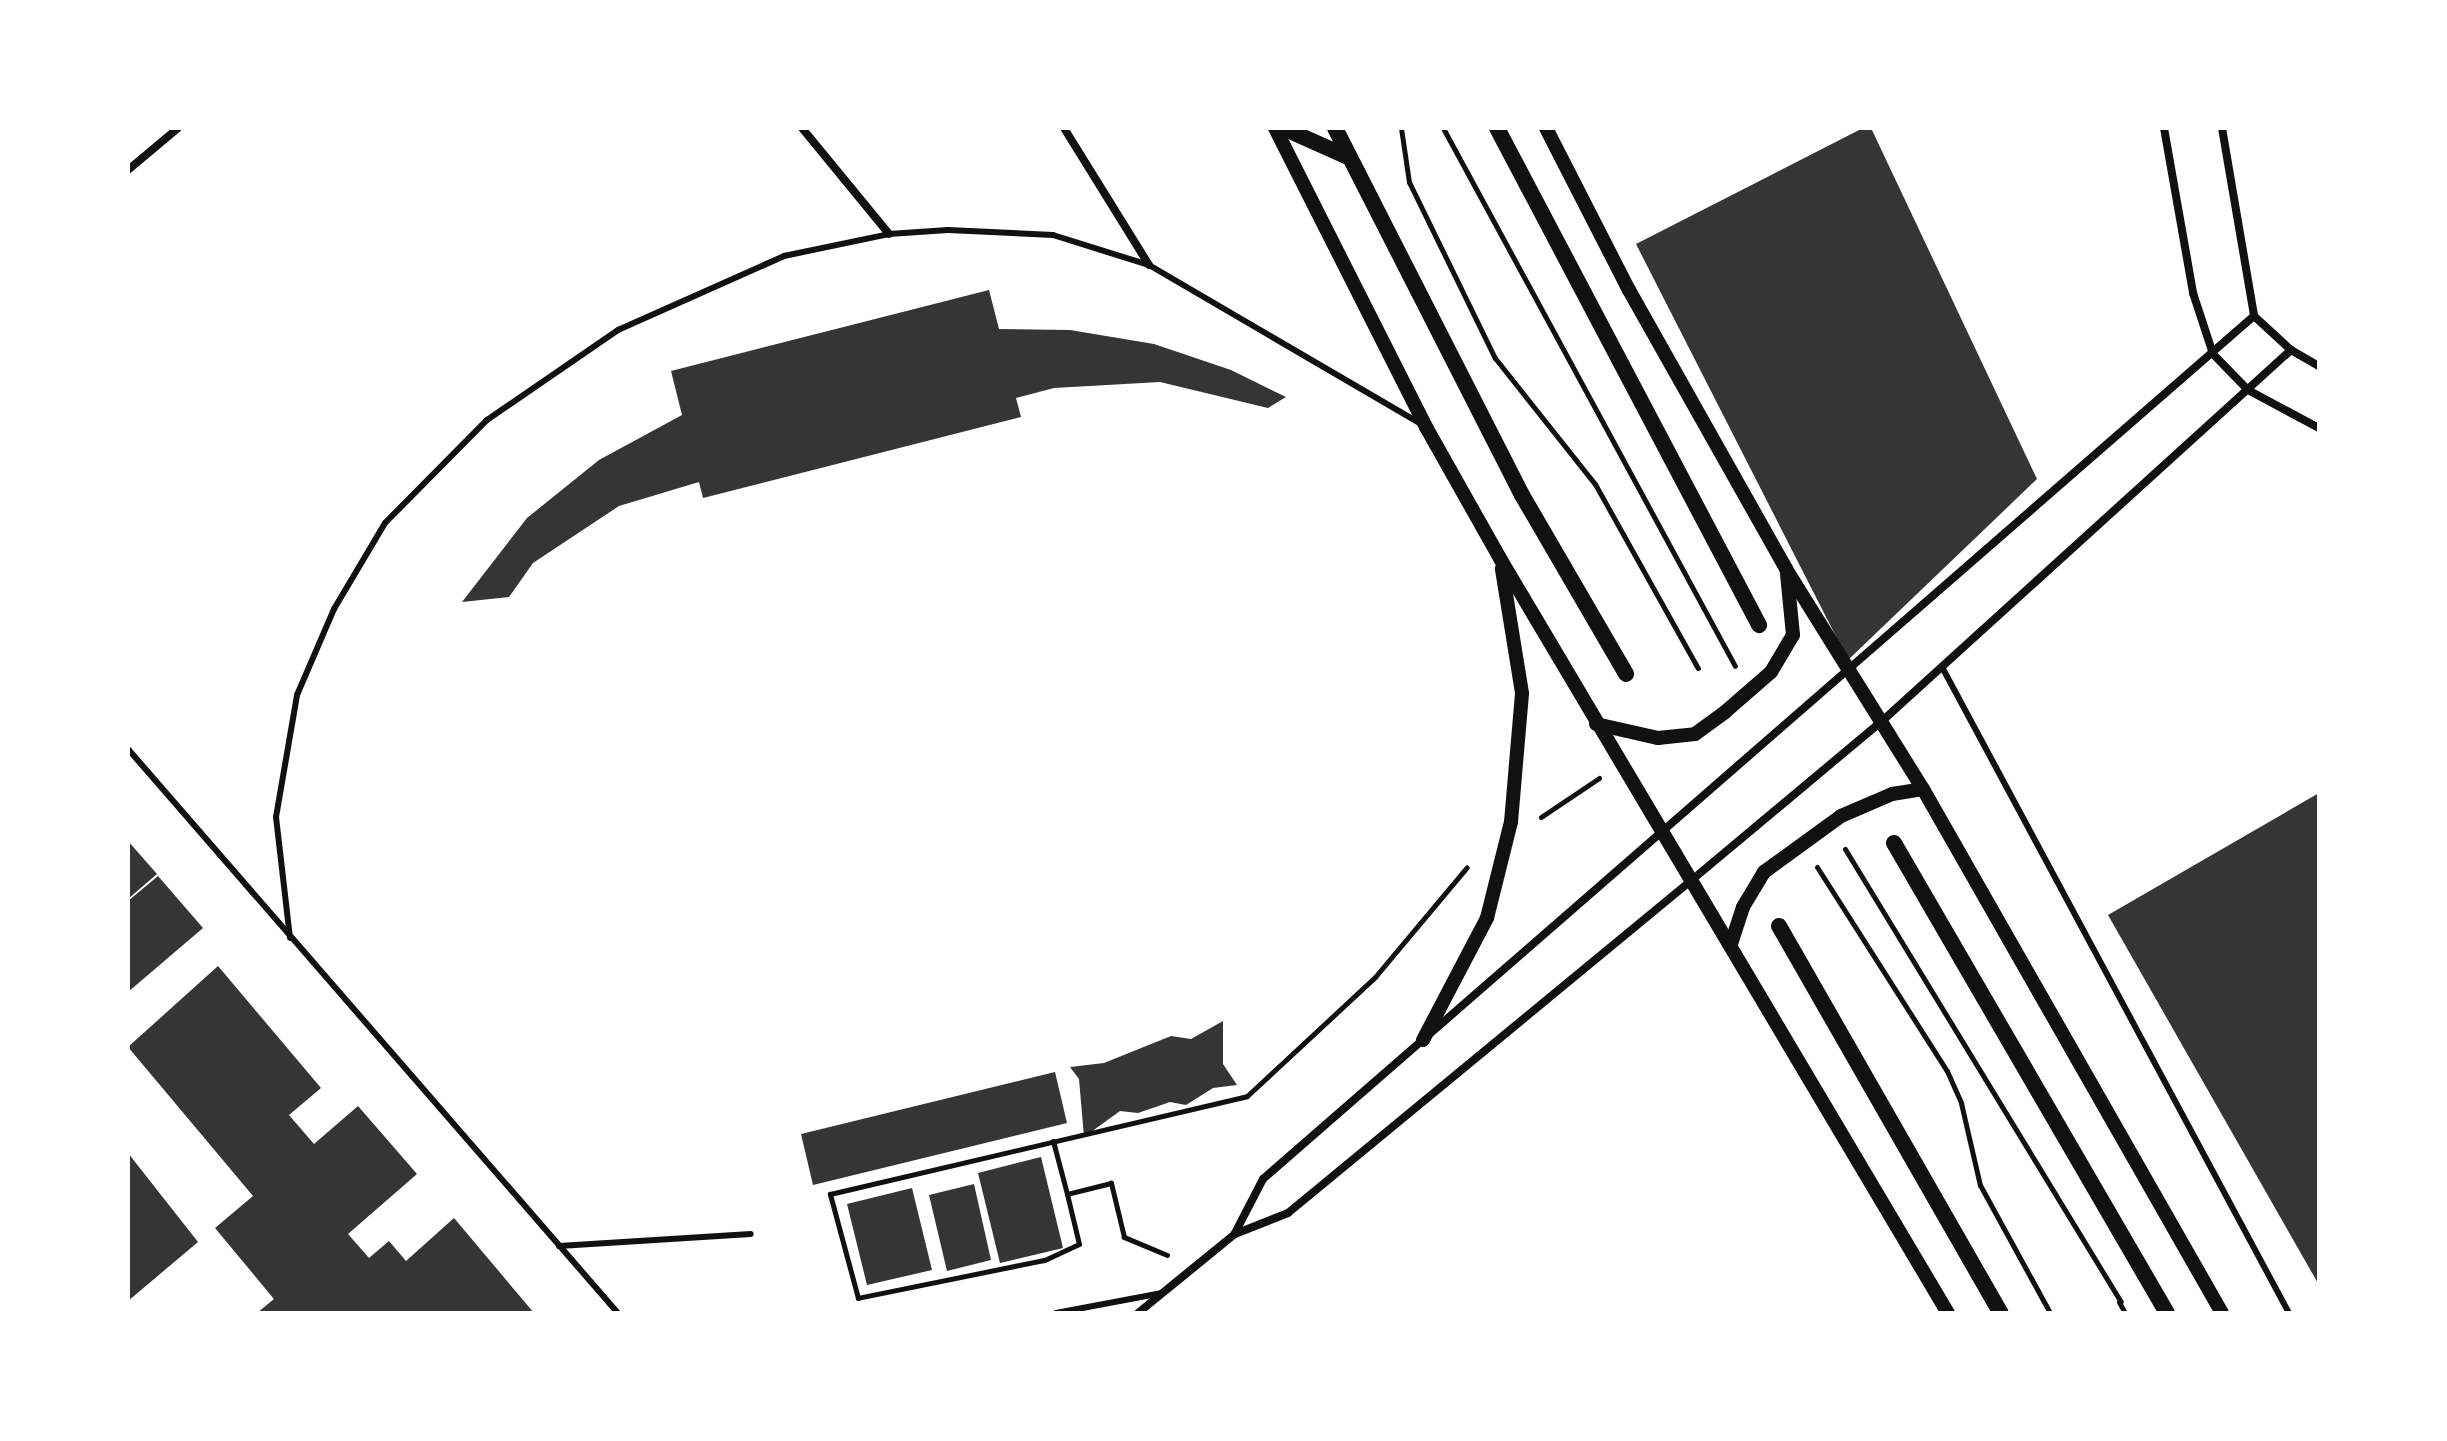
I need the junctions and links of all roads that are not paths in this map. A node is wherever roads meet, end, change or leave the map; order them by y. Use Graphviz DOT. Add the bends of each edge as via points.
graph roads {
  1 [pos="178,128"];
  2 [pos="802,128"];
  3 [pos="1064,128"];
  4 [pos="1275,128"];
  5 [pos="1283,128"];
  6 [pos="1335,128"];
  7 [pos="1497,128"];
  8 [pos="1546,128"];
  9 [pos="2164,128"];
  10 [pos="2222,128"];
  11 [pos="1350,158"];
  12 [pos="128,170"];
  13 [pos="889,234"];
  14 [pos="1149,265"];
  15 [pos="2254,316"];
  16 [pos="2291,350"];
  17 [pos="2213,354"];
  18 [pos="2319,366"];
  19 [pos="2248,390"];
  20 [pos="1426,427"];
  21 [pos="2319,428"];
  22 [pos="1501,560"];
  23 [pos="1786,569"];
  24 [pos="1759,625"];
  25 [pos="1942,667"];
  26 [pos="1850,671"];
  27 [pos="1626,674"];
  28 [pos="1881,722"];
  29 [pos="1596,724"];
  30 [pos="128,749"];
  31 [pos="1923,789"];
  32 [pos="1664,833"];
  33 [pos="1894,843"];
  34 [pos="1693,879"];
  35 [pos="1779,926"];
  36 [pos="290,938"];
  37 [pos="1731,944"];
  38 [pos="1423,1040"];
  39 [pos="751,1234"];
  40 [pos="1235,1234"];
  41 [pos="559,1246"];
  42 [pos="1162,1293"];
  43 [pos="618,1313"];
  44 [pos="1056,1313"];
  45 [pos="1138,1313"];
  46 [pos="1948,1313"];
  47 [pos="2001,1313"];
  48 [pos="2167,1313"];
  49 [pos="2222,1313"];
  50 [pos="2289,1313"];
  1 -- 12 [label="street"];
  2 -- 13 [label="street"];
  3 -- 14 [label="street"];
  4 -- 20 [label="street"];
  5 -- 11 [label="main road"];
  6 -- 11 [label="main road"];
  7 -- 24 [label="main road"];
  8 -- 23 [label="street" via="1629,290"];
  9 -- 17 [label="street" via="2193,293"];
  10 -- 15 [label="street"];
  11 -- 27 [label="main road" via="1522,495"];
  13 -- 14 [label="lane" via="948,230 1053,235"];
  13 -- 36 [label="lane" via="784,256 618,330 487,420 385,523 334,609 297,695 276,817"];
  14 -- 20 [label="lane"];
  15 -- 16 [label="street"];
  15 -- 17 [label="street"];
  16 -- 18 [label="street"];
  16 -- 19 [label="street"];
  17 -- 19 [label="street"];
  17 -- 26 [label="street"];
  19 -- 21 [label="street"];
  19 -- 25 [label="street"];
  20 -- 22 [label="street"];
  22 -- 29 [label="street"];
  22 -- 38 [label="street" via="1522,693 1511,822 1487,918"];
  23 -- 26 [label="street"];
  23 -- 29 [label="street" via="1793,635 1771,672 1725,712 1695,734 1658,738"];
  25 -- 28 [label="street"];
  25 -- 50 [label="lane"];
  26 -- 28 [label="street"];
  26 -- 32 [label="street"];
  28 -- 31 [label="street"];
  28 -- 34 [label="street"];
  29 -- 32 [label="street"];
  30 -- 36 [label="lane"];
  31 -- 37 [label="street" via="1892,794 1841,816 1764,872 1743,907"];
  31 -- 49 [label="street"];
  32 -- 34 [label="street"];
  32 -- 38 [label="street"];
  33 -- 48 [label="main road"];
  34 -- 37 [label="street"];
  34 -- 40 [label="street" via="1288,1213"];
  35 -- 47 [label="main road"];
  36 -- 41 [label="lane"];
  37 -- 46 [label="street"];
  38 -- 40 [label="street" via="1263,1179"];
  39 -- 41 [label="lane"];
  40 -- 42 [label="street"];
  41 -- 43 [label="lane"];
  42 -- 44 [label="lane"];
  42 -- 45 [label="street"];
}
